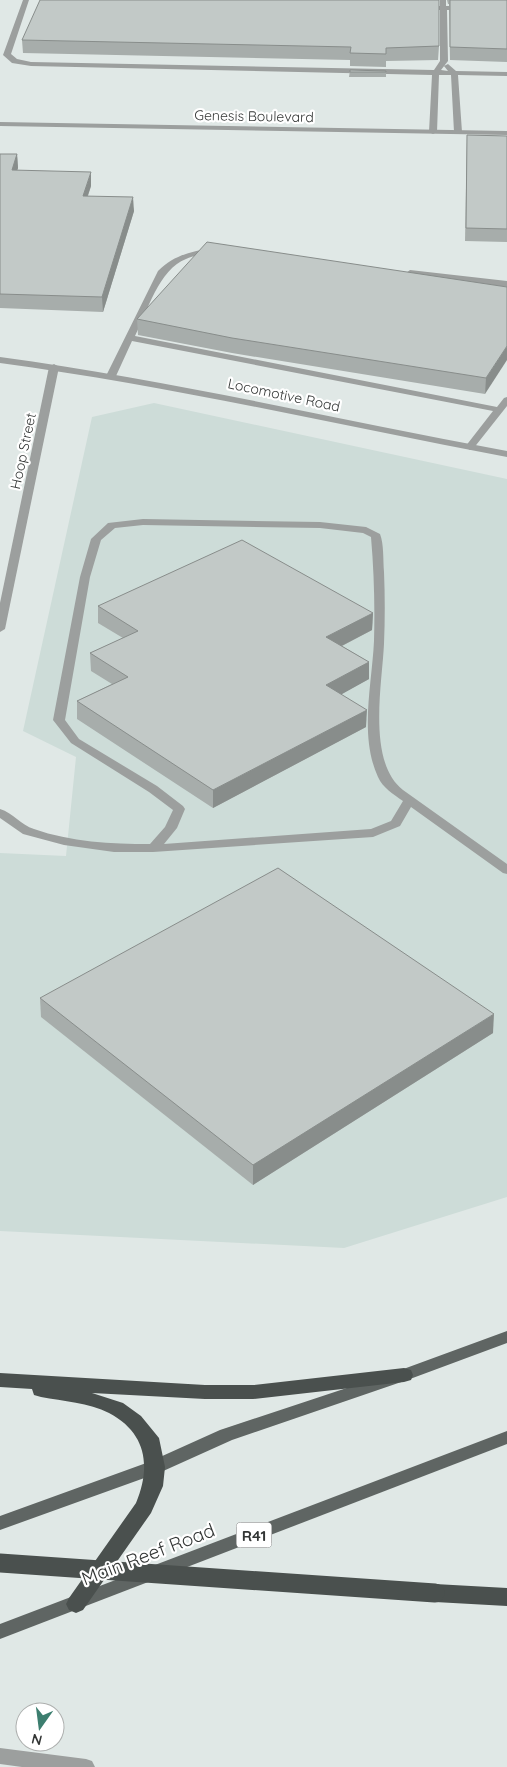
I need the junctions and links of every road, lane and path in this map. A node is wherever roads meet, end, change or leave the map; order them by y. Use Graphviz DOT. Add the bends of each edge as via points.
graph roads {
  1 [pos="26,1"];
  2 [pos="36,2"];
  3 [pos="443,4"];
  4 [pos="414,8"];
  5 [pos="471,8"];
  6 [pos="444,60"];
  7 [pos="436,72"];
  8 [pos="454,73"];
  9 [pos="507,74"];
  10 [pos="0,124"];
  11 [pos="433,132"];
  12 [pos="458,132"];
  13 [pos="507,133"];
  14 [pos="227,252"];
  15 [pos="400,272"];
  16 [pos="507,283"];
  17 [pos="130,338"];
  18 [pos="0,360"];
  19 [pos="54,367"];
  20 [pos="111,376"];
  21 [pos="507,400"];
  22 [pos="500,410"];
  23 [pos="470,448"];
  24 [pos="507,454"];
  25 [pos="0,629"];
  26 [pos="409,800"];
  27 [pos="0,813"];
  28 [pos="153,848"];
  29 [pos="507,870"];
  30 [pos="507,1337"];
  31 [pos="404,1375"];
  32 [pos="0,1382"];
  33 [pos="507,1437"];
  34 [pos="155,1467"];
  35 [pos="0,1523"];
  36 [pos="0,1563"];
  37 [pos="507,1597"];
  38 [pos="76,1604"];
  39 [pos="0,1632"];
  40 [pos="0,1756"];
  41 [pos="86,1767"];
  1 -- 2 [label="street"];
  1 -- 7 [label="street" via="7,55 15,61 30,64"];
  3 -- 4 [label="street"];
  3 -- 5 [label="street"];
  3 -- 6 [label="street"];
  6 -- 7 [label="street"];
  6 -- 8 [label="street"];
  7 -- 8 [label="street"];
  7 -- 11 [label="street"];
  8 -- 9 [label="street"];
  8 -- 12 [label="street"];
  10 -- 11 [label="street, Genesis Boulevard"];
  11 -- 12 [label="street, Genesis Boulevard"];
  12 -- 13 [label="street, Genesis Boulevard"];
  14 -- 17 [label="street" via="193,252 172,261 161,273"];
  15 -- 16 [label="street"];
  17 -- 20 [label="street"];
  17 -- 22 [label="street"];
  18 -- 19 [label="street, Locomotive Road"];
  19 -- 20 [label="street, Locomotive Road"];
  19 -- 25 [label="street, Hoop Street"];
  20 -- 23 [label="street, Locomotive Road"];
  21 -- 22 [label="street"];
  22 -- 23 [label="street"];
  23 -- 24 [label="street, Locomotive Road"];
  26 -- 28 [label="street" via="396,823 372,833"];
  26 -- 28 [label="street" via="385,778 376,750 379,565 376,536 366,530 320,525 144,522 112,525 96,539 85,577 59,720 75,740 154,789 179,809 171,828"];
  26 -- 29 [label="street"];
  27 -- 28 [label="street" via="27,831 64,841 114,848"];
  30 -- 31 [label="main road"];
  31 -- 32 [label="highway" via="253,1392"];
  31 -- 34 [label="main road" via="226,1435"];
  32 -- 34 [label="highway" via="85,1398 116,1408 149,1438"];
  33 -- 38 [label="main road, Main Reef Road / R41"];
  34 -- 35 [label="main road"];
  34 -- 38 [label="highway" via="153,1486 144,1507"];
  36 -- 37 [label="highway, bridge"];
  38 -- 39 [label="main road, Main Reef Road / R41"];
  40 -- 41 [label="street"];
}
